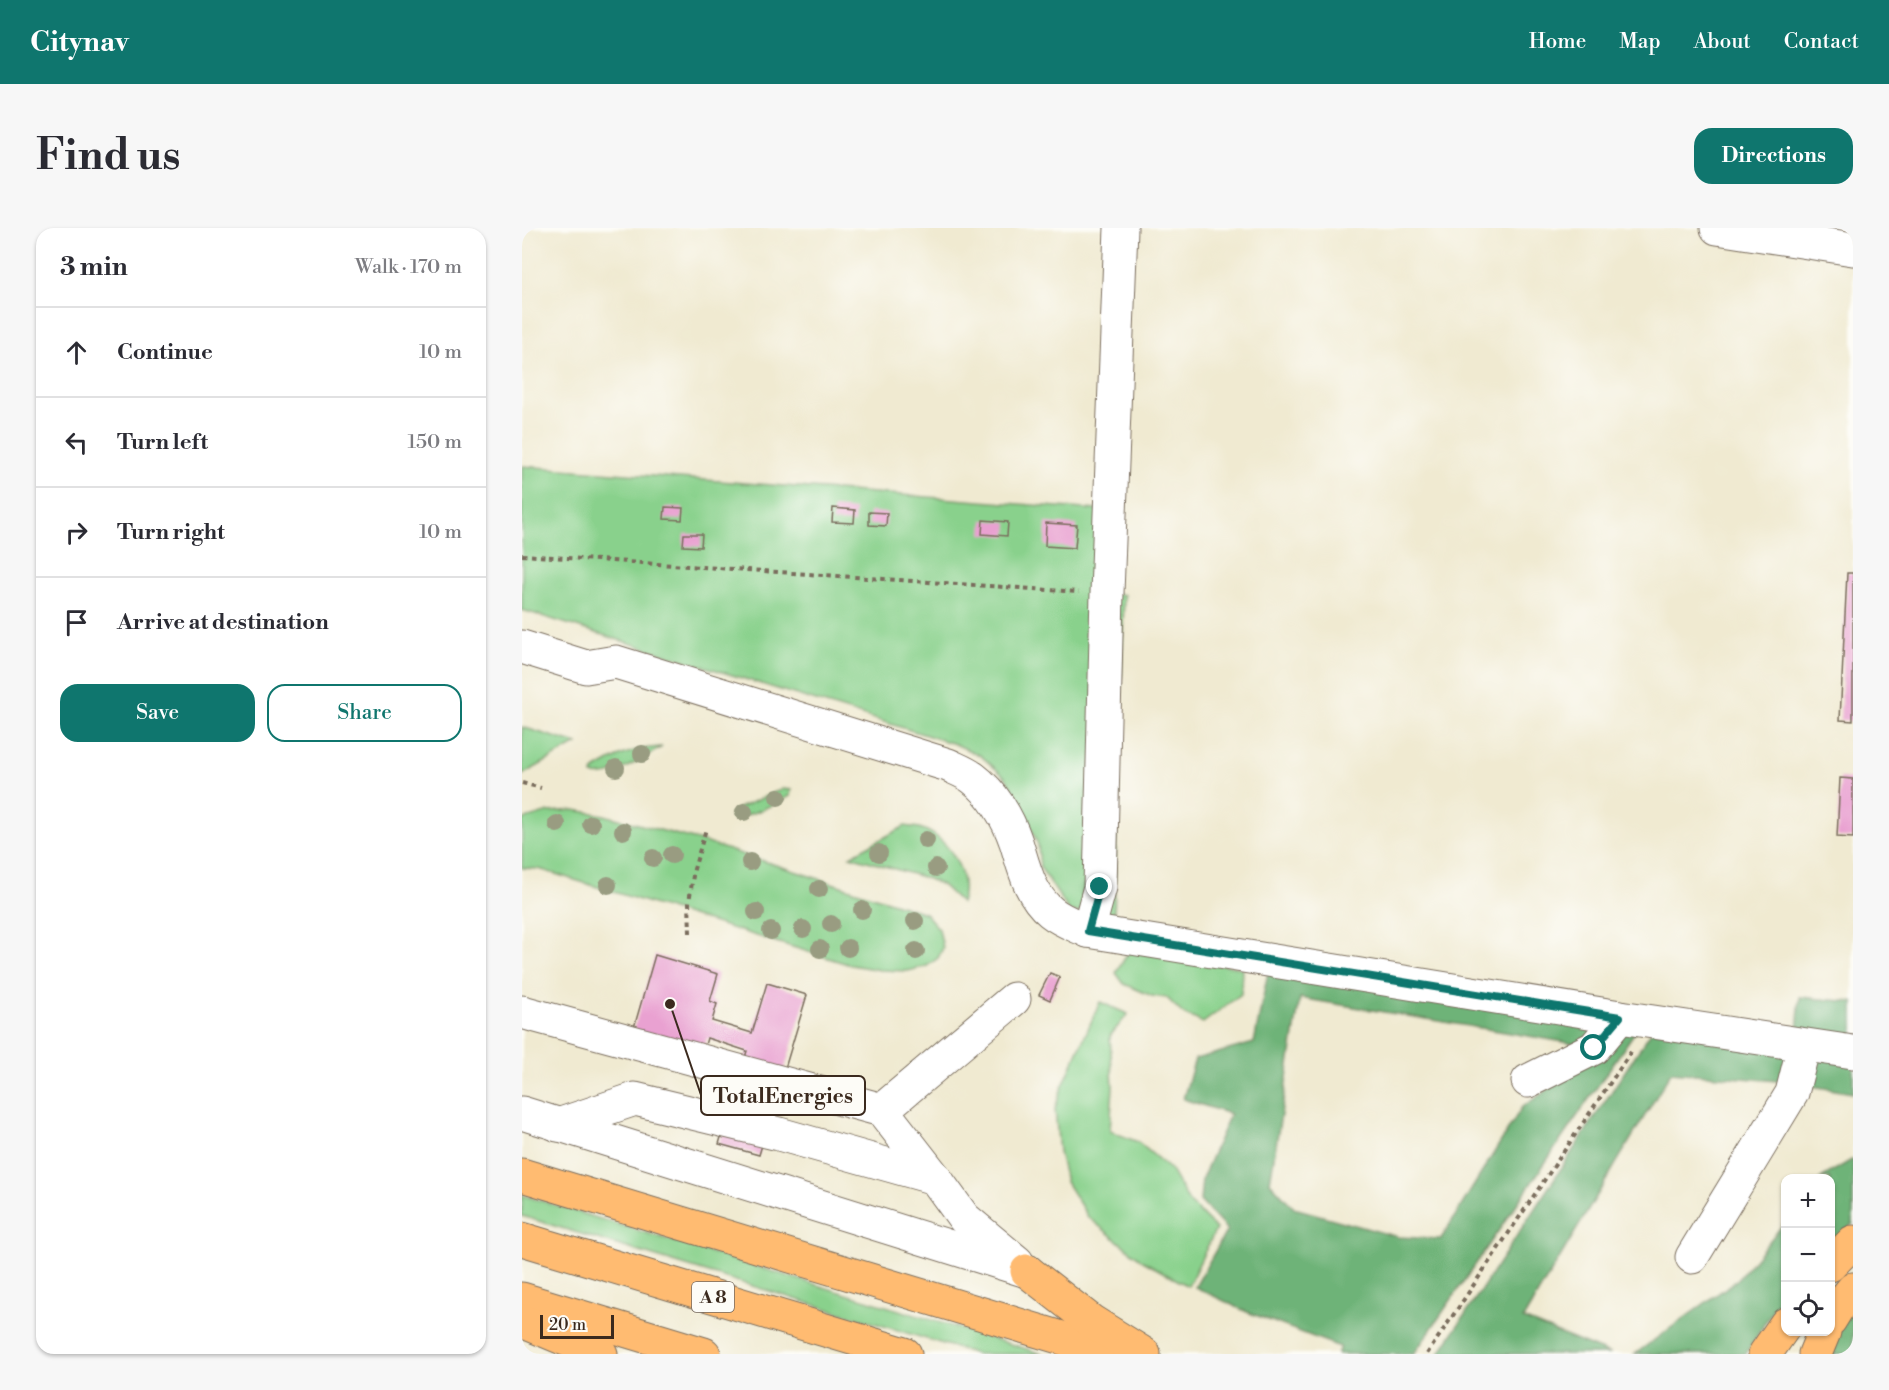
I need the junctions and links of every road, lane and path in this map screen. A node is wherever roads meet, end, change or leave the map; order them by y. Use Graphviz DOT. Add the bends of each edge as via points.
graph roads {
  1 [pos="1121,228"];
  2 [pos="1717,228"];
  3 [pos="1853,249"];
  4 [pos="522,555"];
  5 [pos="1107,593"];
  6 [pos="522,647"];
  7 [pos="522,783"];
  8 [pos="541,788"];
  9 [pos="706,829"];
  10 [pos="1088,931"];
  11 [pos="690,933"];
  12 [pos="1014,999"];
  13 [pos="522,1012"];
  14 [pos="1620,1017"];
  15 [pos="1652,1021"];
  16 [pos="1804,1045"];
  17 [pos="1853,1052"];
  18 [pos="1528,1081"];
  19 [pos="882,1110"];
  20 [pos="522,1113"];
  21 [pos="558,1125"];
  22 [pos="522,1175"];
  23 [pos="935,1178"];
  24 [pos="522,1239"];
  25 [pos="1853,1242"];
  26 [pos="1692,1257"];
  27 [pos="1835,1260"];
  28 [pos="1027,1271"];
  29 [pos="1853,1289"];
  30 [pos="522,1299"];
  31 [pos="1835,1312"];
  32 [pos="522,1321"];
  33 [pos="1781,1330"];
  34 [pos="1822,1336"];
  35 [pos="601,1354"];
  36 [pos="704,1354"];
  37 [pos="905,1354"];
  38 [pos="1114,1354"];
  39 [pos="1144,1354"];
  40 [pos="1427,1354"];
  41 [pos="1765,1354"];
  42 [pos="1815,1354"];
  1 -- 5 [label="street"];
  2 -- 3 [label="street"];
  4 -- 5 [label="path"];
  5 -- 10 [label="street" via="1100,887"];
  6 -- 10 [label="street" via="586,667 616,662 948,765 972,777 989,792 1002,812 1034,891 1050,911"];
  7 -- 8 [label="path"];
  9 -- 11 [label="path" via="694,869"];
  10 -- 14 [label="street"];
  12 -- 19 [label="street"];
  13 -- 19 [label="street"];
  14 -- 15 [label="street"];
  14 -- 18 [label="street" via="1594,1048"];
  15 -- 16 [label="street"];
  15 -- 40 [label="path"];
  16 -- 17 [label="street"];
  16 -- 26 [label="street" via="1792,1093"];
  19 -- 23 [label="street"];
  20 -- 21 [label="street"];
  21 -- 23 [label="street" via="635,1099"];
  21 -- 28 [label="street"];
  22 -- 38 [label="highway"];
  23 -- 28 [label="street" via="964,1218"];
  24 -- 37 [label="highway, A 8"];
  25 -- 27 [label="highway"];
  28 -- 39 [label="highway" via="1091,1321"];
  29 -- 31 [label="highway"];
  30 -- 36 [label="highway"];
  32 -- 35 [label="highway"];
  33 -- 41 [label="highway"];
  34 -- 42 [label="highway"];
}
